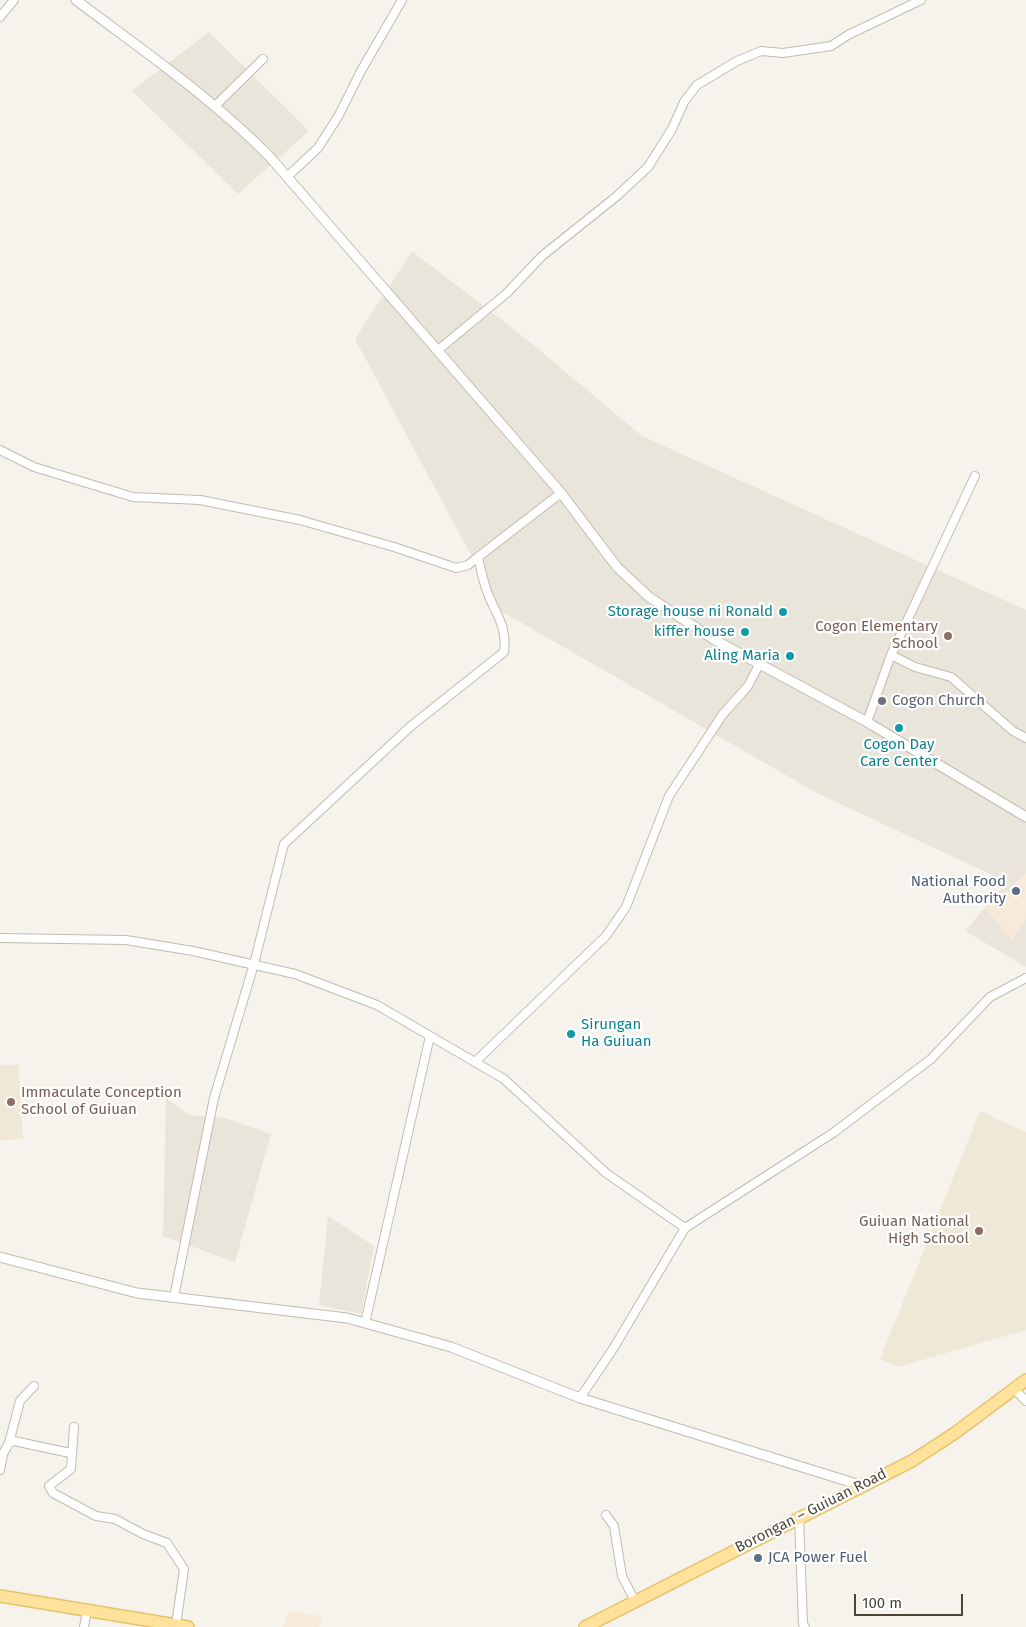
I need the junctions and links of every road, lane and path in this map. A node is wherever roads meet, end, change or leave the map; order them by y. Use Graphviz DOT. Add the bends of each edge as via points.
graph roads {
  1 [pos="14,0"];
  2 [pos="76,0"];
  3 [pos="402,0"];
  4 [pos="921,0"];
  5 [pos="0,17"];
  6 [pos="263,59"];
  7 [pos="215,106"];
  8 [pos="287,177"];
  9 [pos="438,350"];
  10 [pos="0,450"];
  11 [pos="975,476"];
  12 [pos="561,492"];
  13 [pos="478,557"];
  14 [pos="468,565"];
  15 [pos="481,571"];
  16 [pos="891,655"];
  17 [pos="760,665"];
  18 [pos="867,722"];
  19 [pos="1026,738"];
  20 [pos="1026,817"];
  21 [pos="0,938"];
  22 [pos="254,964"];
  23 [pos="1026,978"];
  24 [pos="430,1036"];
  25 [pos="475,1062"];
  26 [pos="685,1228"];
  27 [pos="0,1257"];
  28 [pos="174,1297"];
  29 [pos="365,1323"];
  30 [pos="1026,1380"];
  31 [pos="34,1386"];
  32 [pos="1014,1390"];
  33 [pos="580,1398"];
  34 [pos="1026,1401"];
  35 [pos="74,1427"];
  36 [pos="8,1443"];
  37 [pos="70,1453"];
  38 [pos="0,1470"];
  39 [pos="860,1485"];
  40 [pos="606,1515"];
  41 [pos="799,1516"];
  42 [pos="0,1596"];
  43 [pos="635,1601"];
  44 [pos="86,1611"];
  45 [pos="176,1625"];
  46 [pos="803,1626"];
  47 [pos="84,1627"];
  48 [pos="188,1627"];
  49 [pos="586,1627"];
  1 -- 5 [label="street"];
  2 -- 7 [label="street"];
  3 -- 8 [label="street" via="318,148"];
  4 -- 9 [label="street" via="831,46 783,53 761,52 737,61 697,85 648,167 542,256 507,293"];
  6 -- 7 [label="street"];
  7 -- 8 [label="street" via="243,130"];
  8 -- 9 [label="street"];
  9 -- 12 [label="street"];
  10 -- 14 [label="street" via="34,467 133,497 200,500 300,520 456,568"];
  11 -- 16 [label="street"];
  12 -- 13 [label="street"];
  12 -- 17 [label="street" via="617,567 649,596 688,624"];
  13 -- 14 [label="street"];
  13 -- 15 [label="street"];
  14 -- 15 [label="street"];
  15 -- 22 [label="street" via="504,626 504,652 410,726 284,844"];
  16 -- 18 [label="street"];
  16 -- 19 [label="street" via="915,667 951,677 1012,731"];
  17 -- 18 [label="street"];
  17 -- 25 [label="street" via="669,796 626,907 606,936"];
  18 -- 20 [label="street"];
  21 -- 22 [label="street" via="126,940"];
  22 -- 24 [label="street" via="295,974 377,1004"];
  22 -- 28 [label="street" via="214,1098"];
  23 -- 26 [label="street" via="990,997 931,1059 833,1133"];
  24 -- 25 [label="street"];
  24 -- 29 [label="street"];
  25 -- 26 [label="street" via="504,1079 606,1173"];
  26 -- 33 [label="street"];
  27 -- 28 [label="street" via="137,1293"];
  28 -- 29 [label="street"];
  29 -- 33 [label="street" via="451,1347"];
  30 -- 32 [label="main road, Borongan – Guiuan Road"];
  31 -- 36 [label="street" via="20,1400"];
  32 -- 34 [label="street"];
  32 -- 39 [label="main road, Borongan – Guiuan Road" via="919,1456"];
  33 -- 39 [label="street"];
  35 -- 37 [label="street"];
  36 -- 37 [label="street" via="14,1441"];
  36 -- 38 [label="street"];
  37 -- 45 [label="street" via="71,1469 49,1486 53,1493 96,1516 115,1519 167,1543 176,1555 184,1569"];
  39 -- 41 [label="main road, Borongan – Guiuan Road"];
  40 -- 43 [label="street" via="614,1526 622,1576"];
  41 -- 43 [label="main road, Borongan – Guiuan Road"];
  41 -- 46 [label="street"];
  42 -- 44 [label="main road"];
  43 -- 49 [label="main road, Borongan – Guiuan Road"];
  44 -- 45 [label="main road"];
  44 -- 47 [label="street"];
  45 -- 48 [label="main road"];
}
